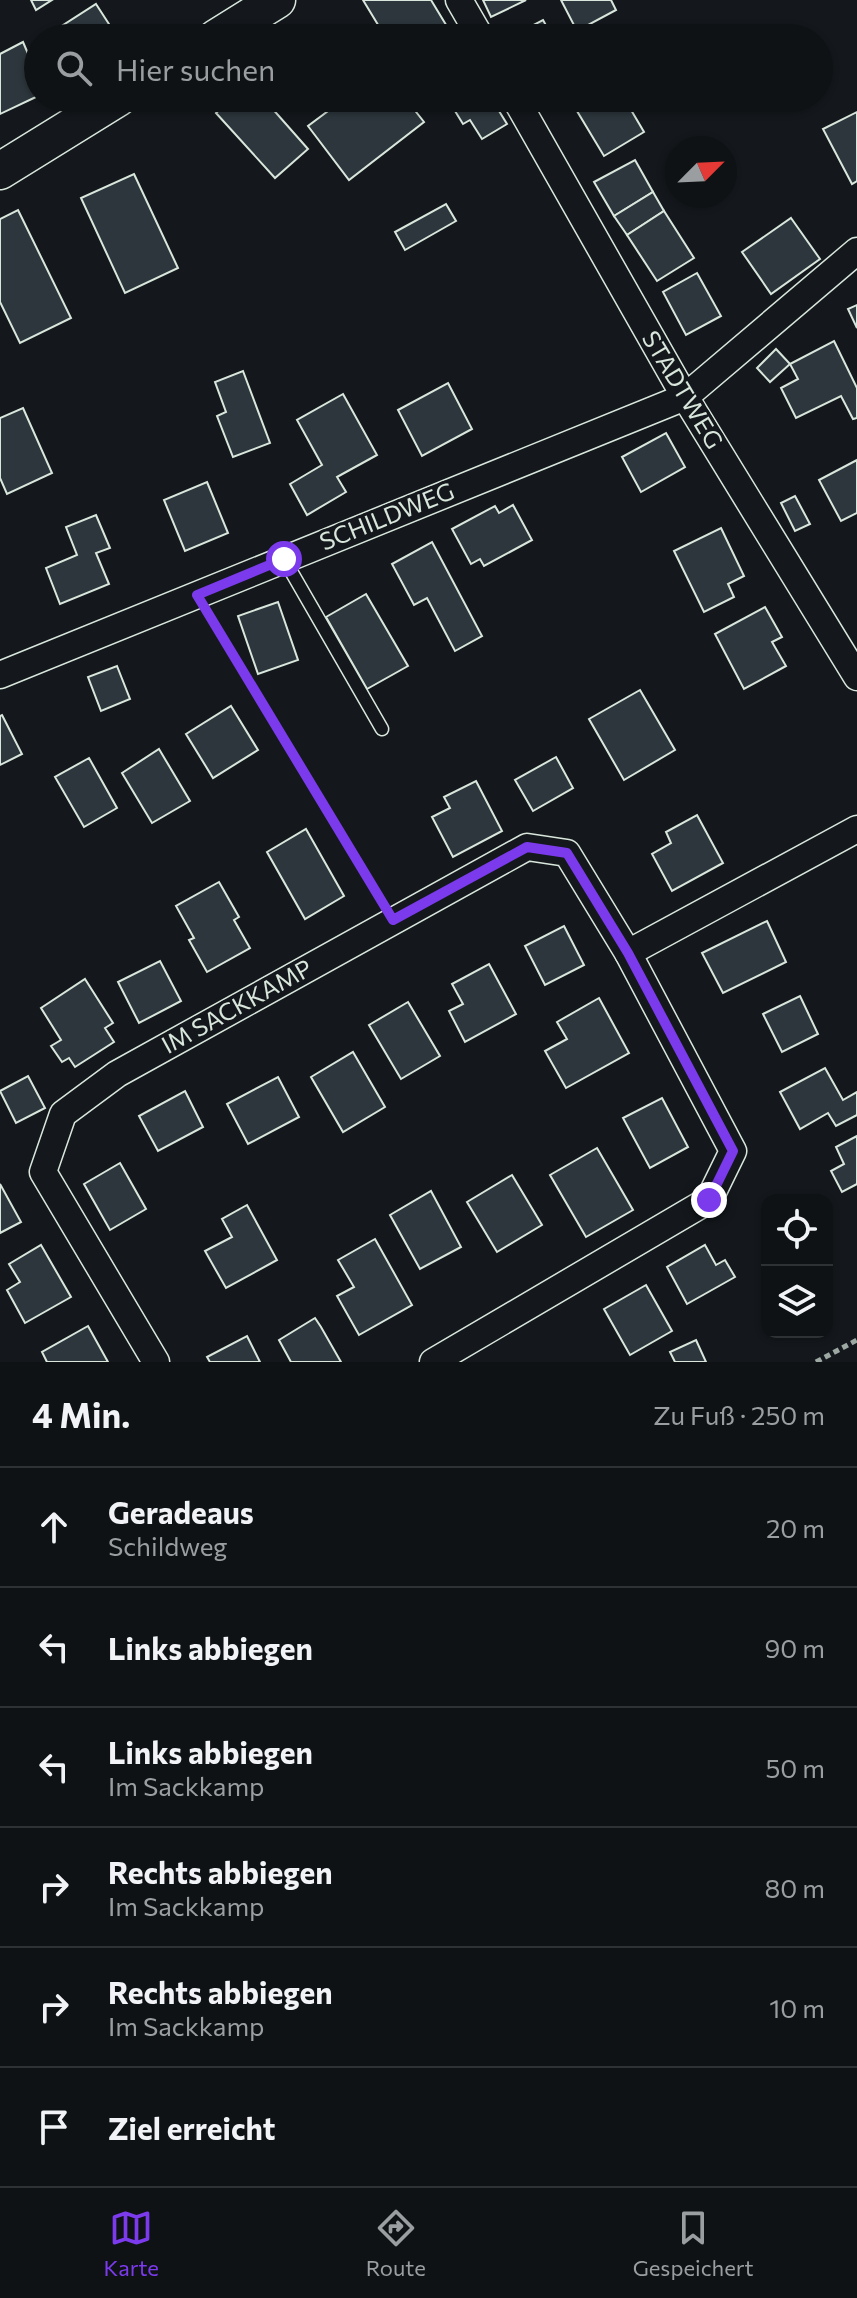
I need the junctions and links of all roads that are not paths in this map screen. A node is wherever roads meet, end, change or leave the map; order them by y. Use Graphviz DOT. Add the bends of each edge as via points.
graph roads {
  1 [pos="277,0"];
  2 [pos="459,0"];
  3 [pos="238,24"];
  4 [pos="473,24"];
  5 [pos="95,112"];
  6 [pos="523,112"];
  7 [pos="0,171"];
  8 [pos="857,251"];
  9 [pos="685,397"];
  10 [pos="284,559"];
  11 [pos="0,675"];
  12 [pos="857,677"];
  13 [pos="382,729"];
  14 [pos="857,829"];
  15 [pos="628,953"];
  16 [pos="156,1362"];
  17 [pos="433,1362"];
  1 -- 3 [label="street"];
  2 -- 4 [label="street"];
  5 -- 7 [label="street"];
  6 -- 9 [label="street, STADTWEG"];
  8 -- 9 [label="street, SCHILDWEG"];
  9 -- 10 [label="street, SCHILDWEG"];
  9 -- 12 [label="street, STADTWEG"];
  10 -- 11 [label="street, SCHILDWEG"];
  10 -- 13 [label="lane"];
  14 -- 15 [label="street"];
  15 -- 16 [label="street, IM SACKKAMP" via="567,853 527,847 117,1074 63,1114 43,1172"];
  15 -- 17 [label="street, IM SACKKAMP" via="733,1151 709,1200"];
}
